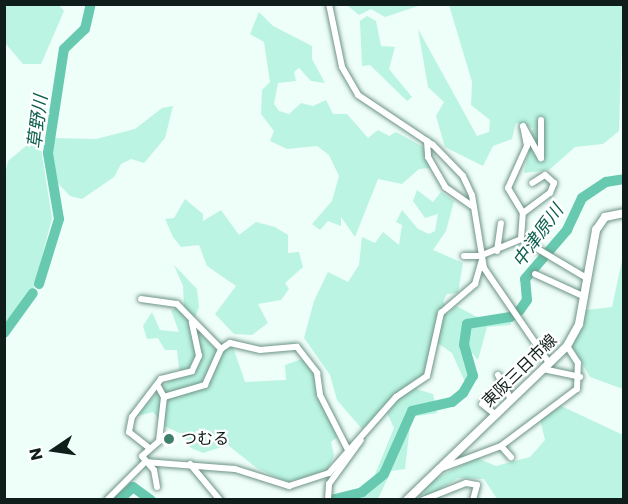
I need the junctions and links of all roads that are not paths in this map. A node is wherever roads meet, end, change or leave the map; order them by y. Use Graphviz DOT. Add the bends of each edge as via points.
graph roads {
  1 [pos="329,4"];
  2 [pos="541,120"];
  3 [pos="427,141"];
  4 [pos="532,183"];
  5 [pos="472,206"];
  6 [pos="523,213"];
  7 [pos="624,213"];
  8 [pos="501,223"];
  9 [pos="521,239"];
  10 [pos="497,251"];
  11 [pos="464,256"];
  12 [pos="481,258"];
  13 [pos="535,274"];
  14 [pos="588,279"];
  15 [pos="565,288"];
  16 [pos="555,289"];
  17 [pos="585,297"];
  18 [pos="141,298"];
  19 [pos="191,321"];
  20 [pos="567,346"];
  21 [pos="222,350"];
  22 [pos="546,366"];
  23 [pos="498,375"];
  24 [pos="580,377"];
  25 [pos="158,386"];
  26 [pos="164,397"];
  27 [pos="512,399"];
  28 [pos="482,404"];
  29 [pos="495,414"];
  30 [pos="362,435"];
  31 [pos="501,446"];
  32 [pos="148,447"];
  33 [pos="348,450"];
  34 [pos="511,457"];
  35 [pos="145,462"];
  36 [pos="190,464"];
  37 [pos="436,471"];
  38 [pos="157,487"];
  39 [pos="328,499"];
  40 [pos="106,500"];
  41 [pos="220,500"];
  42 [pos="407,500"];
  43 [pos="423,500"];
  44 [pos="473,500"];
  1 -- 3 [label="street" via="353,90 370,107"];
  2 -- 6 [label="street" via="541,158 524,126 527,146 508,188"];
  3 -- 5 [label="street" via="457,167"];
  3 -- 5 [label="street" via="445,187"];
  4 -- 6 [label="street" via="545,175 554,183 550,193"];
  5 -- 12 [label="street"];
  6 -- 9 [label="street"];
  7 -- 14 [label="main road, 東阪三日市線" via="598,225"];
  8 -- 10 [label="street"];
  9 -- 10 [label="street"];
  9 -- 14 [label="street"];
  10 -- 12 [label="street"];
  11 -- 12 [label="street"];
  12 -- 22 [label="street"];
  12 -- 30 [label="street" via="475,284 441,313 428,376 396,397"];
  13 -- 15 [label="street"];
  14 -- 17 [label="main road, 東阪三日市線"];
  15 -- 16 [label="street"];
  15 -- 17 [label="street"];
  17 -- 20 [label="main road, 東阪三日市線"];
  18 -- 19 [label="street" via="177,304"];
  19 -- 21 [label="street"];
  19 -- 25 [label="street" via="199,358 188,376 164,377"];
  20 -- 22 [label="main road, 東阪三日市線"];
  20 -- 24 [label="street"];
  21 -- 26 [label="street" via="206,385"];
  21 -- 33 [label="street" via="230,344 260,350 297,347 317,373 323,401"];
  22 -- 24 [label="street"];
  22 -- 27 [label="main road, 東阪三日市線"];
  23 -- 27 [label="street"];
  24 -- 31 [label="street" via="577,389"];
  25 -- 26 [label="street"];
  25 -- 32 [label="street" via="128,428"];
  26 -- 32 [label="street" via="159,441"];
  27 -- 29 [label="main road, 東阪三日市線"];
  28 -- 29 [label="street"];
  29 -- 37 [label="main road, 東阪三日市線"];
  30 -- 33 [label="street"];
  30 -- 39 [label="street" via="354,456 329,484"];
  31 -- 34 [label="street"];
  31 -- 37 [label="street"];
  32 -- 35 [label="street"];
  33 -- 36 [label="street" via="329,473 294,486 248,471"];
  35 -- 36 [label="street"];
  35 -- 38 [label="street" via="154,470"];
  35 -- 40 [label="street"];
  36 -- 41 [label="street"];
  37 -- 42 [label="main road, 東阪三日市線"];
  43 -- 44 [label="street" via="466,483 477,485"];
}
